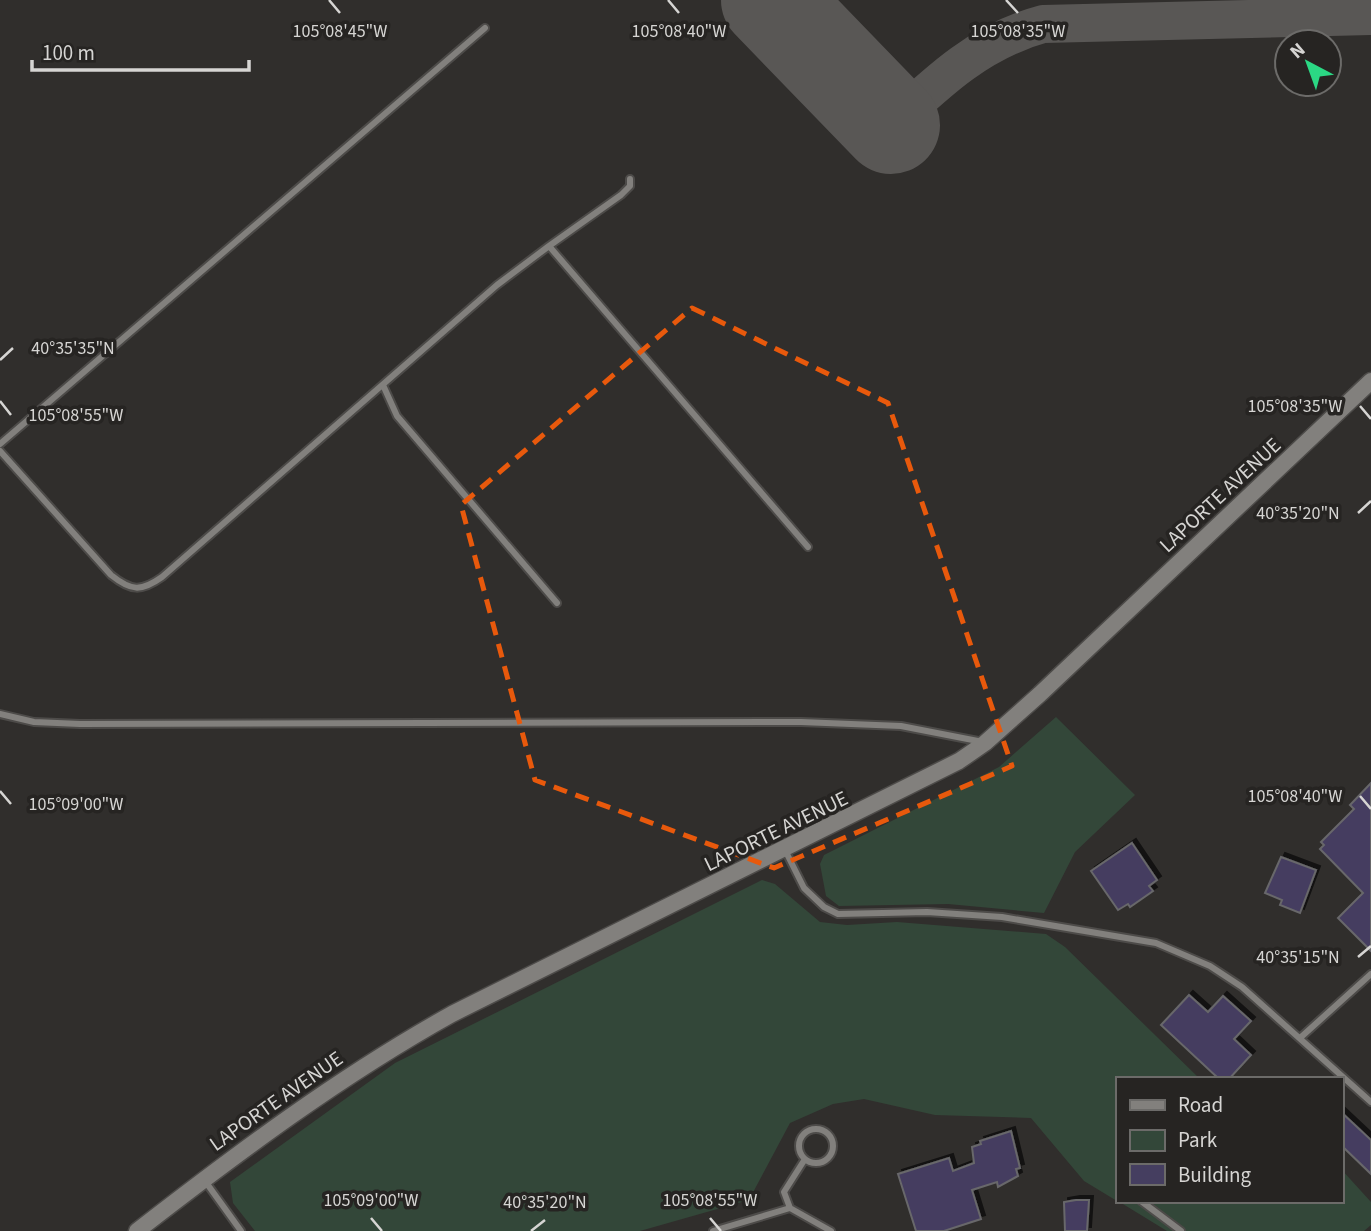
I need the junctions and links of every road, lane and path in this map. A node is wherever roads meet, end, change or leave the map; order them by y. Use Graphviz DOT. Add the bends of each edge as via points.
graph roads {
  1 [pos="485,28"];
  2 [pos="630,179"];
  3 [pos="549,246"];
  4 [pos="1371,381"];
  5 [pos="383,385"];
  6 [pos="0,444"];
  7 [pos="0,451"];
  8 [pos="808,547"];
  9 [pos="557,603"];
  10 [pos="0,714"];
  11 [pos="985,743"];
  12 [pos="785,850"];
  13 [pos="1371,974"];
  14 [pos="1364,980"];
  15 [pos="1371,985"];
  16 [pos="1300,1038"];
  17 [pos="1371,1102"];
  18 [pos="805,1159"];
  19 [pos="203,1180"];
  20 [pos="1143,1203"];
  21 [pos="790,1208"];
  22 [pos="137,1231"];
  23 [pos="241,1231"];
  24 [pos="713,1231"];
  25 [pos="831,1231"];
  26 [pos="1181,1231"];
  1 -- 6 [label="lane"];
  2 -- 3 [label="lane" via="621,195"];
  3 -- 5 [label="lane"];
  3 -- 8 [label="lane"];
  4 -- 11 [label="street, LAPORTE AVENUE"];
  5 -- 7 [label="lane" via="162,577 141,589 125,586 111,575"];
  5 -- 9 [label="lane" via="397,416"];
  10 -- 11 [label="lane" via="34,722 80,724 814,723 901,726"];
  11 -- 12 [label="street, LAPORTE AVENUE" via="925,781"];
  12 -- 16 [label="lane" via="804,888 824,908 838,914 927,912 1002,918 1156,943 1210,966 1242,987"];
  12 -- 19 [label="street, LAPORTE AVENUE" via="382,1053 267,1130"];
  13 -- 14 [label="lane"];
  14 -- 15 [label="lane"];
  14 -- 16 [label="lane"];
  16 -- 17 [label="lane"];
  18 -- 18 [label="lane" via="816,1163 830,1156 833,1145 825,1131 803,1134 799,1144"];
  18 -- 21 [label="lane" via="784,1192"];
  19 -- 22 [label="street, LAPORTE AVENUE"];
  19 -- 23 [label="lane"];
  20 -- 26 [label="lane"];
  21 -- 24 [label="lane"];
  21 -- 25 [label="lane"];
}
